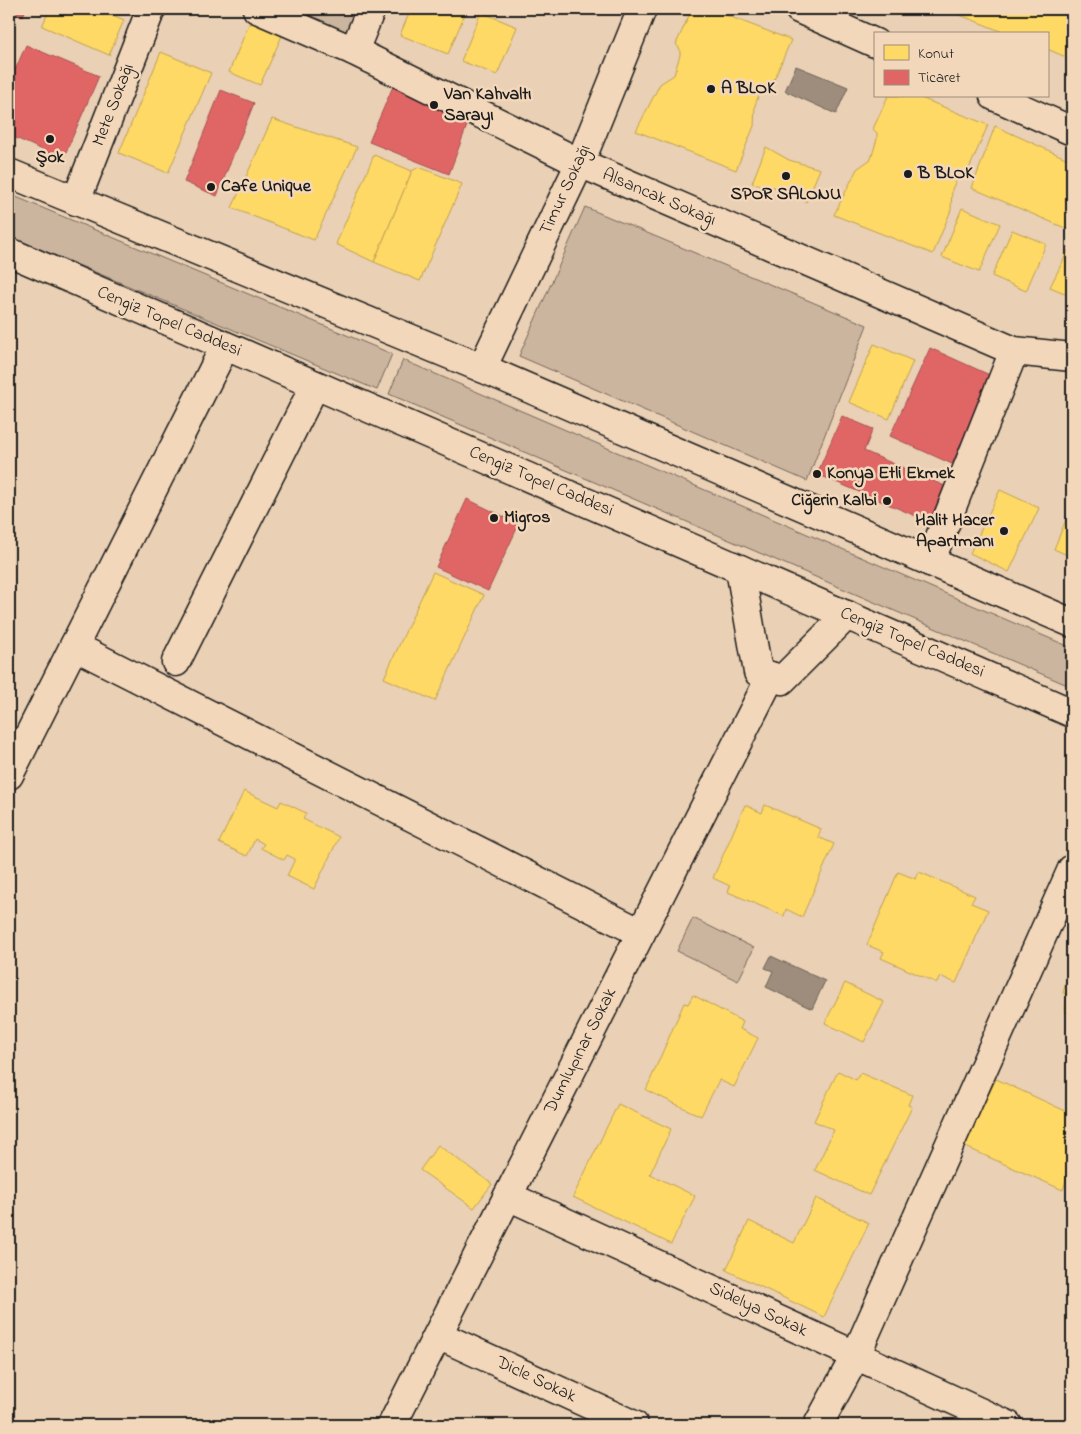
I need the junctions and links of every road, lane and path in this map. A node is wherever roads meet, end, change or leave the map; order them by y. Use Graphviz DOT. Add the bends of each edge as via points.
graph roads {
  1 [pos="151,9"];
  2 [pos="257,9"];
  3 [pos="371,9"];
  4 [pos="642,9"];
  5 [pos="798,9"];
  6 [pos="874,43"];
  7 [pos="354,51"];
  8 [pos="998,98"];
  9 [pos="1072,131"];
  10 [pos="580,163"];
  11 [pos="9,173"];
  12 [pos="76,201"];
  13 [pos="9,252"];
  14 [pos="226,346"];
  15 [pos="1014,351"];
  16 [pos="1072,358"];
  17 [pos="482,368"];
  18 [pos="315,385"];
  19 [pos="930,562"];
  20 [pos="740,569"];
  21 [pos="847,615"];
  22 [pos="1072,623"];
  23 [pos="74,646"];
  24 [pos="176,662"];
  25 [pos="771,676"];
  26 [pos="1072,713"];
  27 [pos="9,775"];
  28 [pos="1072,869"];
  29 [pos="641,933"];
  30 [pos="508,1196"];
  31 [pos="438,1335"];
  32 [pos="856,1355"];
  33 [pos="392,1425"];
  34 [pos="634,1425"];
  35 [pos="818,1425"];
  36 [pos="1008,1425"];
  1 -- 12 [label="street, Mete Sokağı"];
  2 -- 7 [label="street, Alsancak Sokağı"];
  3 -- 7 [label="street"];
  4 -- 10 [label="street, Timur Sokağı"];
  5 -- 6 [label="street"];
  7 -- 10 [label="street, Alsancak Sokağı"];
  8 -- 9 [label="street"];
  10 -- 15 [label="street, Alsancak Sokağı"];
  10 -- 17 [label="street, Timur Sokağı"];
  11 -- 12 [label="street"];
  12 -- 17 [label="street"];
  13 -- 14 [label="street, Cengiz Topel Caddesi"];
  14 -- 18 [label="street, Cengiz Topel Caddesi"];
  14 -- 23 [label="street"];
  15 -- 16 [label="street, Alsancak Sokağı"];
  15 -- 19 [label="street"];
  17 -- 19 [label="street"];
  18 -- 20 [label="street, Cengiz Topel Caddesi"];
  18 -- 24 [label="street"];
  19 -- 22 [label="street"];
  20 -- 21 [label="street, Cengiz Topel Caddesi"];
  20 -- 25 [label="street" via="758,672"];
  21 -- 25 [label="street" via="782,680"];
  21 -- 26 [label="street, Cengiz Topel Caddesi"];
  23 -- 27 [label="street"];
  23 -- 29 [label="street"];
  25 -- 29 [label="street, Dumlupınar Sokak"];
  28 -- 32 [label="street"];
  29 -- 30 [label="street, Dumlupınar Sokak"];
  30 -- 31 [label="street, Dumlupınar Sokak"];
  30 -- 32 [label="street, Sidelya Sokak"];
  31 -- 33 [label="street, Dumlupınar Sokak"];
  31 -- 34 [label="street, Dicle Sokak"];
  32 -- 35 [label="street"];
  32 -- 36 [label="street, Sidelya Sokak"];
}
